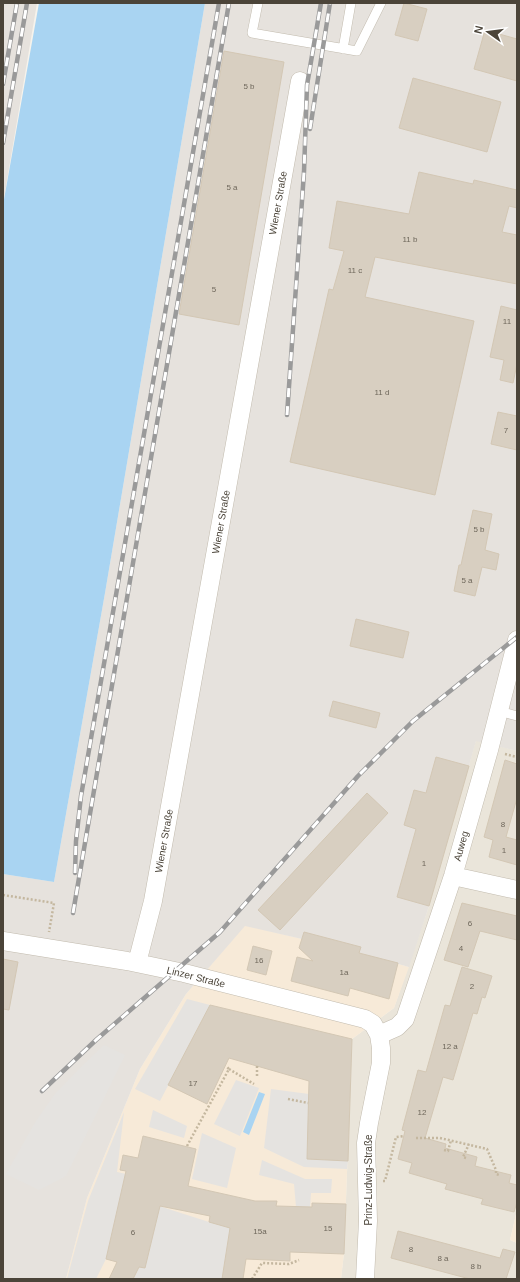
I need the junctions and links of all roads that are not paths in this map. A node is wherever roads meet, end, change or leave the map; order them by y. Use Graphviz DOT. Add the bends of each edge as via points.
graph roads {
  1 [pos="258,3"];
  2 [pos="351,3"];
  3 [pos="381,3"];
  4 [pos="343,49"];
  5 [pos="300,80"];
  6 [pos="517,640"];
  7 [pos="499,711"];
  8 [pos="517,716"];
  9 [pos="453,876"];
  10 [pos="517,890"];
  11 [pos="3,941"];
  12 [pos="137,963"];
  13 [pos="379,1035"];
  14 [pos="365,1279"];
  1 -- 4 [label="lane" via="252,33"];
  2 -- 4 [label="lane"];
  3 -- 4 [label="lane" via="357,51"];
  5 -- 12 [label="street, Wiener Straße" via="153,901"];
  6 -- 7 [label="street, Auweg"];
  7 -- 8 [label="lane"];
  7 -- 9 [label="street, Auweg"];
  9 -- 10 [label="street"];
  9 -- 13 [label="street, Auweg" via="405,1019 397,1027"];
  11 -- 12 [label="street, Linzer Straße"];
  12 -- 13 [label="street, Linzer Straße" via="365,1019 373,1024"];
  13 -- 14 [label="street, Prinz-Ludwig-Straße" via="381,1063 366,1143 368,1220"];
}
